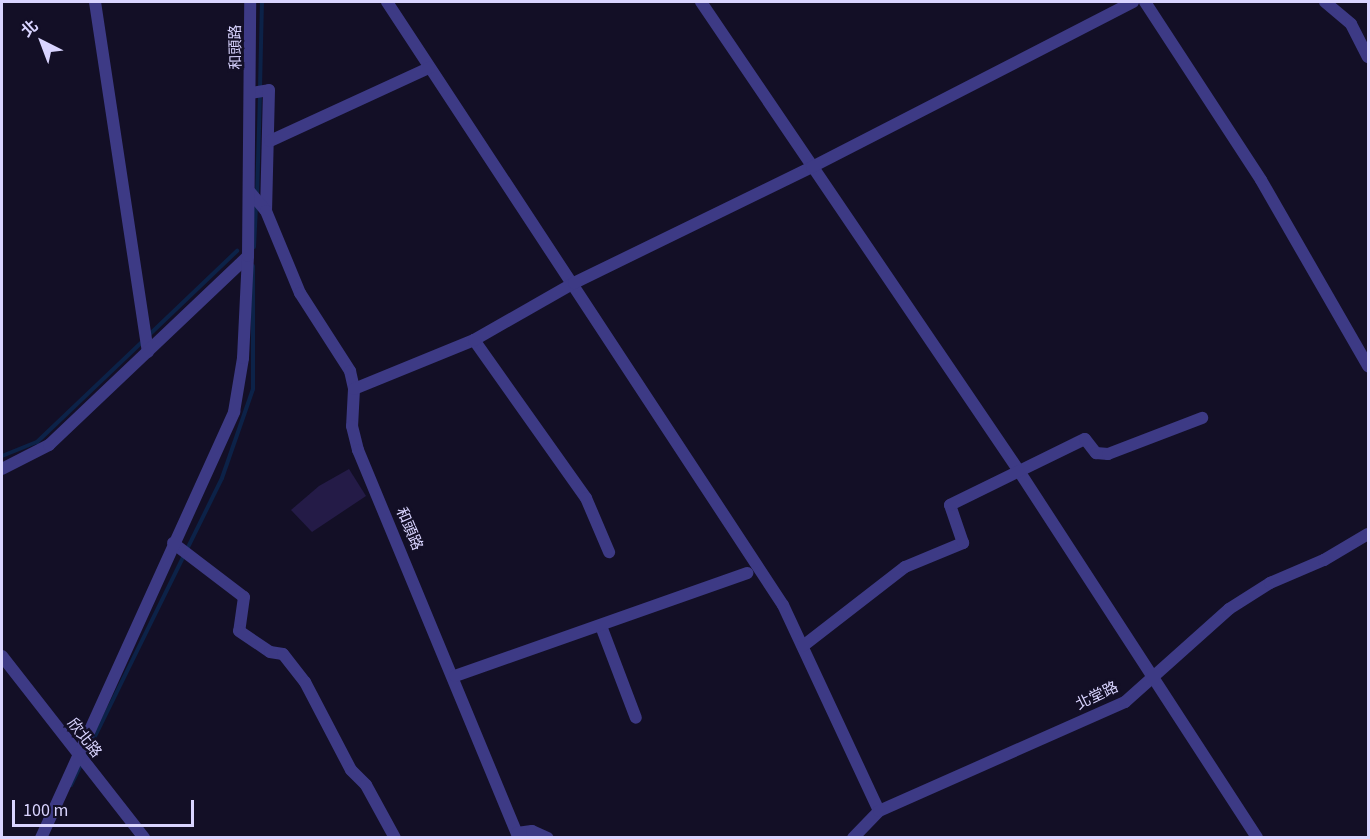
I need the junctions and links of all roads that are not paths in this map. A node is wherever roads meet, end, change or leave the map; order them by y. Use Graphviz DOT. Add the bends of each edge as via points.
graph roads {
  1 [pos="95,2"];
  2 [pos="250,2"];
  3 [pos="387,2"];
  4 [pos="701,2"];
  5 [pos="1133,2"];
  6 [pos="1145,2"];
  7 [pos="1325,2"];
  8 [pos="1368,57"];
  9 [pos="429,68"];
  10 [pos="251,93"];
  11 [pos="270,141"];
  12 [pos="812,167"];
  13 [pos="250,192"];
  14 [pos="266,211"];
  15 [pos="248,256"];
  16 [pos="574,283"];
  17 [pos="474,340"];
  18 [pos="148,352"];
  19 [pos="1368,366"];
  20 [pos="354,389"];
  21 [pos="1202,418"];
  22 [pos="2,469"];
  23 [pos="1019,471"];
  24 [pos="1366,541"];
  25 [pos="173,543"];
  26 [pos="609,552"];
  27 [pos="747,573"];
  28 [pos="601,626"];
  29 [pos="803,646"];
  30 [pos="2,656"];
  31 [pos="455,676"];
  32 [pos="1151,677"];
  33 [pos="636,718"];
  34 [pos="80,756"];
  35 [pos="879,811"];
  36 [pos="40,837"];
  37 [pos="144,837"];
  38 [pos="395,837"];
  39 [pos="548,837"];
  40 [pos="853,837"];
  41 [pos="1257,837"];
  1 -- 18 [label="street"];
  2 -- 10 [label="street, 和頭路"];
  3 -- 9 [label="street"];
  4 -- 12 [label="street"];
  5 -- 12 [label="street"];
  6 -- 19 [label="street" via="1261,180"];
  7 -- 8 [label="street" via="1351,24"];
  9 -- 11 [label="street"];
  9 -- 16 [label="street"];
  10 -- 11 [label="street, 和頭路" via="269,90"];
  10 -- 13 [label="street, 和頭路"];
  11 -- 14 [label="street, 和頭路"];
  12 -- 16 [label="street"];
  12 -- 23 [label="street"];
  13 -- 14 [label="street, 和頭路"];
  13 -- 15 [label="street"];
  14 -- 20 [label="street, 和頭路" via="300,293 350,371"];
  15 -- 18 [label="street"];
  15 -- 25 [label="street" via="243,358 234,412"];
  16 -- 17 [label="street"];
  16 -- 29 [label="street" via="783,605"];
  17 -- 20 [label="street"];
  17 -- 26 [label="street" via="586,498"];
  18 -- 22 [label="street" via="49,445"];
  20 -- 31 [label="street, 和頭路" via="352,426 358,450"];
  21 -- 23 [label="street" via="1108,454 1096,453 1085,439"];
  23 -- 29 [label="street" via="950,505 963,543 905,567"];
  23 -- 32 [label="street"];
  24 -- 32 [label="street, 北堂路" via="1270,583 1229,609"];
  25 -- 34 [label="street"];
  25 -- 38 [label="street" via="244,597 239,631 270,652 283,654 305,682 351,770 366,785"];
  27 -- 28 [label="street"];
  28 -- 31 [label="street"];
  28 -- 33 [label="street"];
  29 -- 35 [label="street"];
  30 -- 34 [label="street, 欣北路"];
  31 -- 39 [label="street, 和頭路" via="517,833 532,831"];
  32 -- 35 [label="street, 北堂路" via="1125,702"];
  32 -- 41 [label="street"];
  34 -- 36 [label="street"];
  34 -- 37 [label="street, 欣北路"];
  35 -- 40 [label="street, 北堂路"];
}
